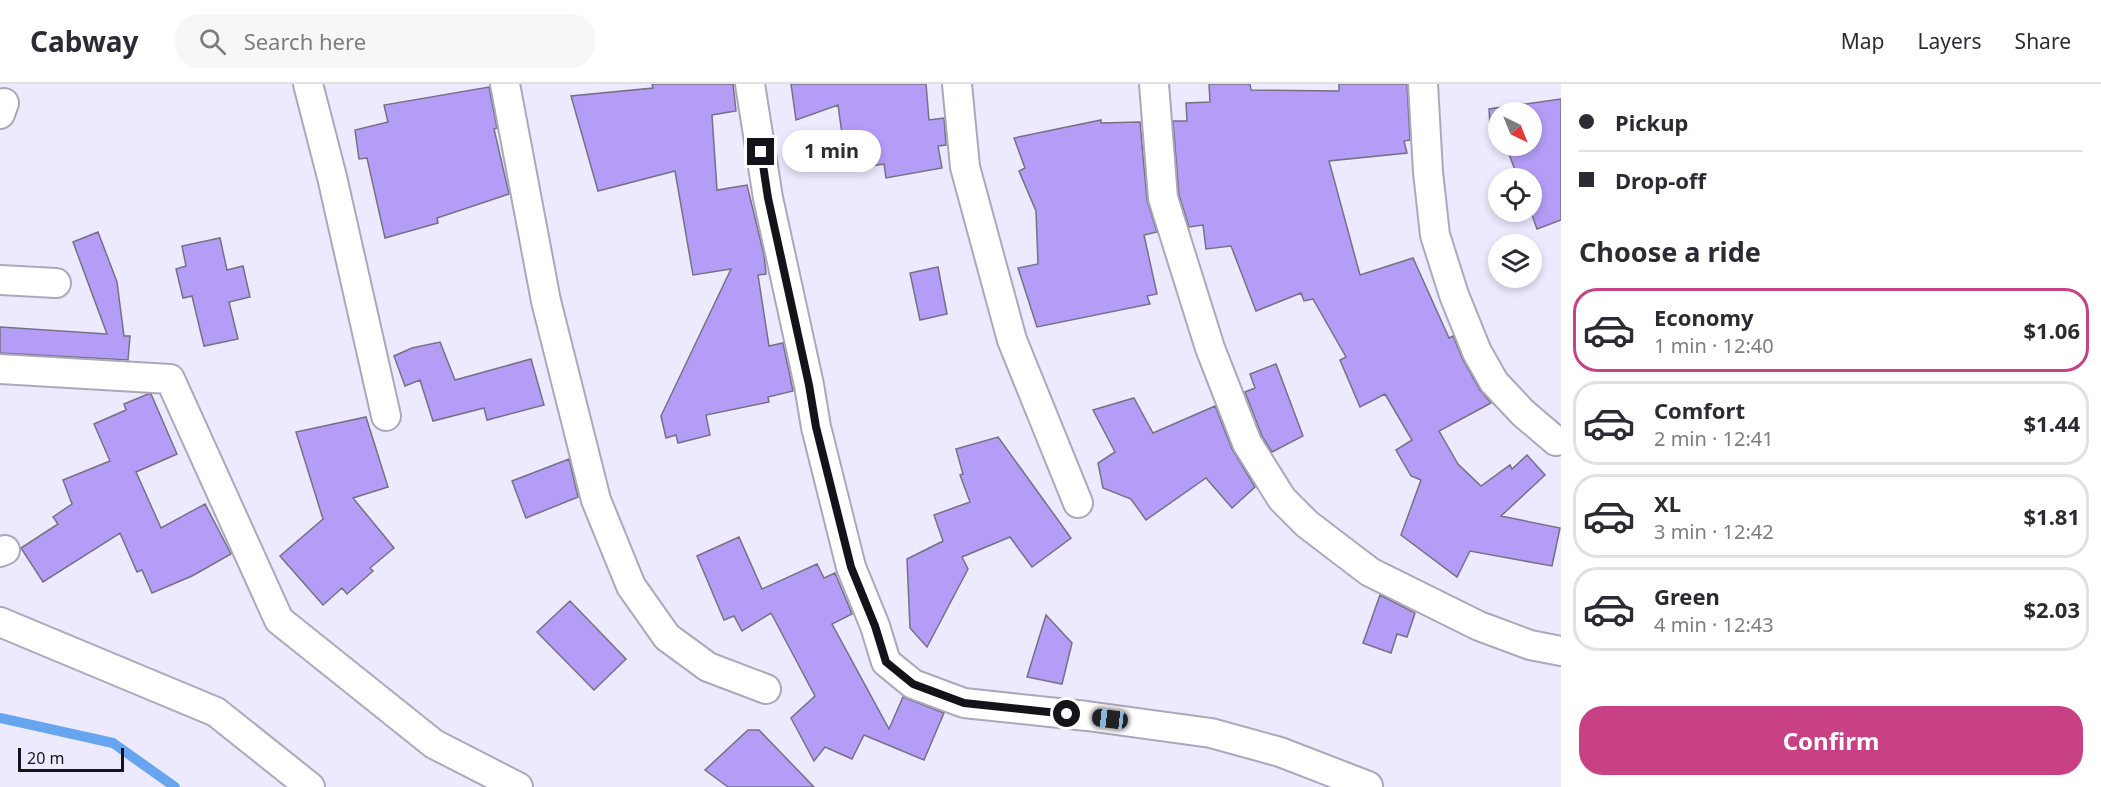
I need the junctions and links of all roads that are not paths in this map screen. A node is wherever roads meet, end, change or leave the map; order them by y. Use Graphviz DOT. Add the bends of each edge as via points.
graph roads {
  1 [pos="308,84"];
  2 [pos="505,84"];
  3 [pos="750,84"];
  4 [pos="957,84"];
  5 [pos="1154,84"];
  6 [pos="1423,84"];
  7 [pos="0,280"];
  8 [pos="56,283"];
  9 [pos="0,369"];
  10 [pos="386,417"];
  11 [pos="1556,441"];
  12 [pos="1078,503"];
  13 [pos="0,622"];
  14 [pos="1561,651"];
  15 [pos="766,689"];
  16 [pos="1368,786"];
  17 [pos="310,787"];
  18 [pos="518,787"];
  1 -- 10 [label="street"];
  2 -- 15 [label="street" via="551,324 596,500 631,586 667,636 708,667"];
  3 -- 16 [label="street" via="768,198 816,427 851,567 886,662 913,684 964,703 1211,733 1281,752"];
  4 -- 12 [label="street" via="965,167 1012,340"];
  5 -- 14 [label="street" via="1163,198 1210,348 1247,443 1282,499 1307,524 1370,572 1479,626 1530,645"];
  6 -- 11 [label="street" via="1435,235 1454,295 1494,382"];
  7 -- 8 [label="street"];
  9 -- 18 [label="street" via="170,379 279,620 434,744"];
  13 -- 17 [label="street" via="216,712"];
}
